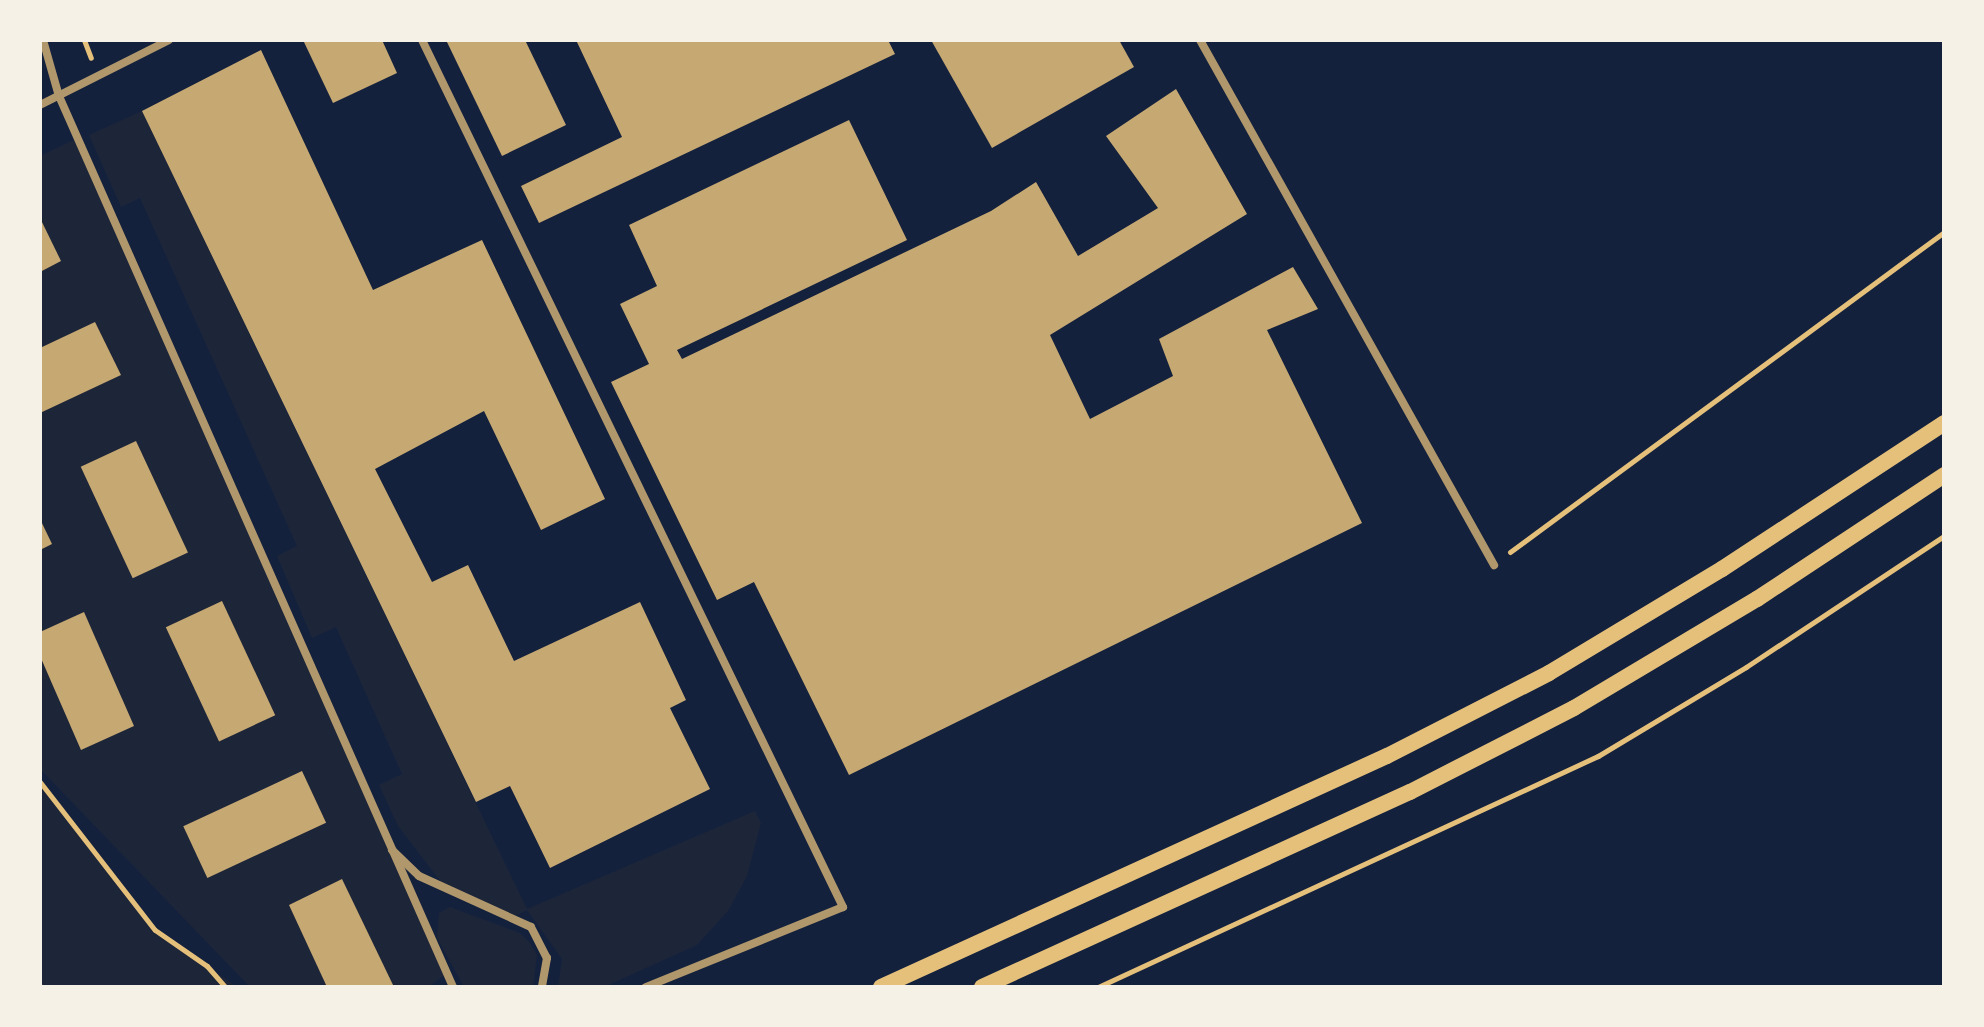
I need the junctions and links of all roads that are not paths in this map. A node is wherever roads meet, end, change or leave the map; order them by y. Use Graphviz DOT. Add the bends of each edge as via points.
graph roads {
  1 [pos="43,40"];
  2 [pos="169,40"];
  3 [pos="422,40"];
  4 [pos="1200,40"];
  5 [pos="59,96"];
  6 [pos="40,105"];
  7 [pos="1944,423"];
  8 [pos="1944,475"];
  9 [pos="1494,565"];
  10 [pos="389,847"];
  11 [pos="453,987"];
  12 [pos="542,987"];
  13 [pos="646,987"];
  14 [pos="881,987"];
  15 [pos="982,987"];
  1 -- 5 [label="street"];
  2 -- 5 [label="street"];
  3 -- 13 [label="street" via="843,907"];
  4 -- 9 [label="street"];
  5 -- 6 [label="street"];
  5 -- 10 [label="street"];
  7 -- 14 [label="main road" via="1722,569 1524,686 1387,756"];
  8 -- 15 [label="main road" via="1757,599 1574,708 1410,792"];
  10 -- 11 [label="street"];
  10 -- 12 [label="street" via="419,876 531,927 547,958"];
}
